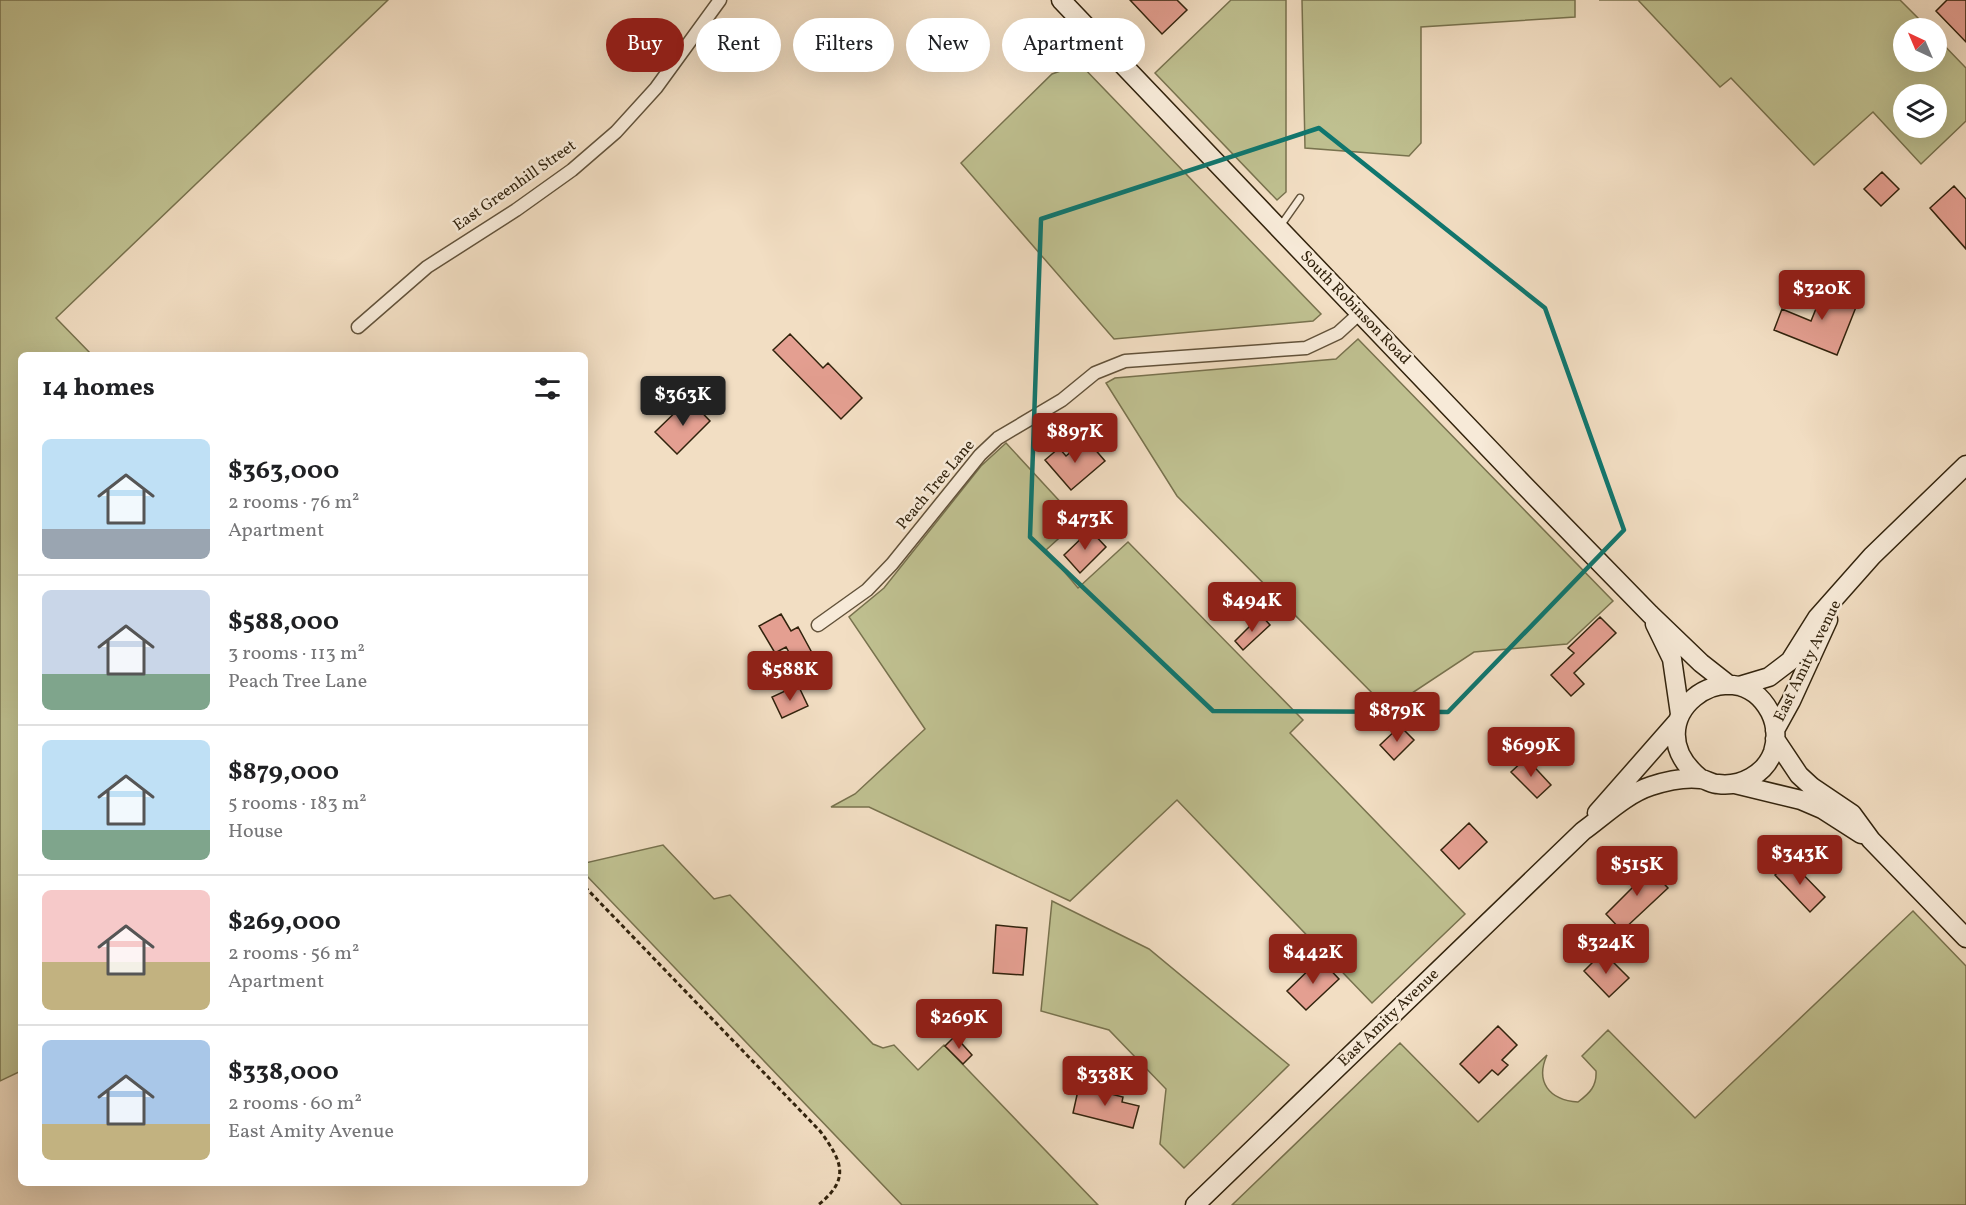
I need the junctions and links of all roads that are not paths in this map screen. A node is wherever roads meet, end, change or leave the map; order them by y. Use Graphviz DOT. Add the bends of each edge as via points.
graph roads {
  1 [pos="720,0"];
  2 [pos="1061,0"];
  3 [pos="1300,198"];
  4 [pos="1279,228"];
  5 [pos="1360,313"];
  6 [pos="358,327"];
  7 [pos="1966,465"];
  8 [pos="1841,592"];
  9 [pos="1650,614"];
  10 [pos="818,625"];
  11 [pos="1734,686"];
  12 [pos="1678,718"];
  13 [pos="1775,734"];
  14 [pos="1701,779"];
  15 [pos="1734,784"];
  16 [pos="1583,831"];
  17 [pos="1871,840"];
  18 [pos="1966,938"];
  19 [pos="1196,1205"];
  1 -- 6 [label="street, East Greenhill Street" via="656,88 616,132 572,170 427,267"];
  2 -- 4 [label="main road, South Robinson Road"];
  3 -- 4 [label="lane"];
  4 -- 5 [label="main road, South Robinson Road"];
  5 -- 9 [label="main road, South Robinson Road"];
  5 -- 10 [label="street, Peach Tree Lane" via="1338,333 1306,348 1125,361 1095,373 1062,400 998,438 867,590"];
  7 -- 8 [label="main road, East Amity Avenue" via="1872,556"];
  8 -- 11 [label="main road, East Amity Avenue" via="1817,618 1790,661 1769,677"];
  8 -- 13 [label="main road, East Amity Avenue"];
  9 -- 11 [label="main road, South Robinson Road" via="1701,663"];
  9 -- 12 [label="main road, South Robinson Road" via="1672,659"];
  11 -- 12 [label="main road" via="1708,688 1694,695"];
  11 -- 13 [label="main road" via="1754,693 1766,704"];
  12 -- 14 [label="main road" via="1678,753"];
  12 -- 16 [label="main road, East Amity Avenue"];
  13 -- 15 [label="main road" via="1773,752 1764,767 1751,778"];
  13 -- 17 [label="main road" via="1799,775 1852,814"];
  14 -- 15 [label="main road"];
  14 -- 16 [label="main road, East Amity Avenue" via="1649,786"];
  15 -- 17 [label="main road" via="1801,800"];
  16 -- 19 [label="main road, East Amity Avenue"];
  17 -- 18 [label="main road"];
}
